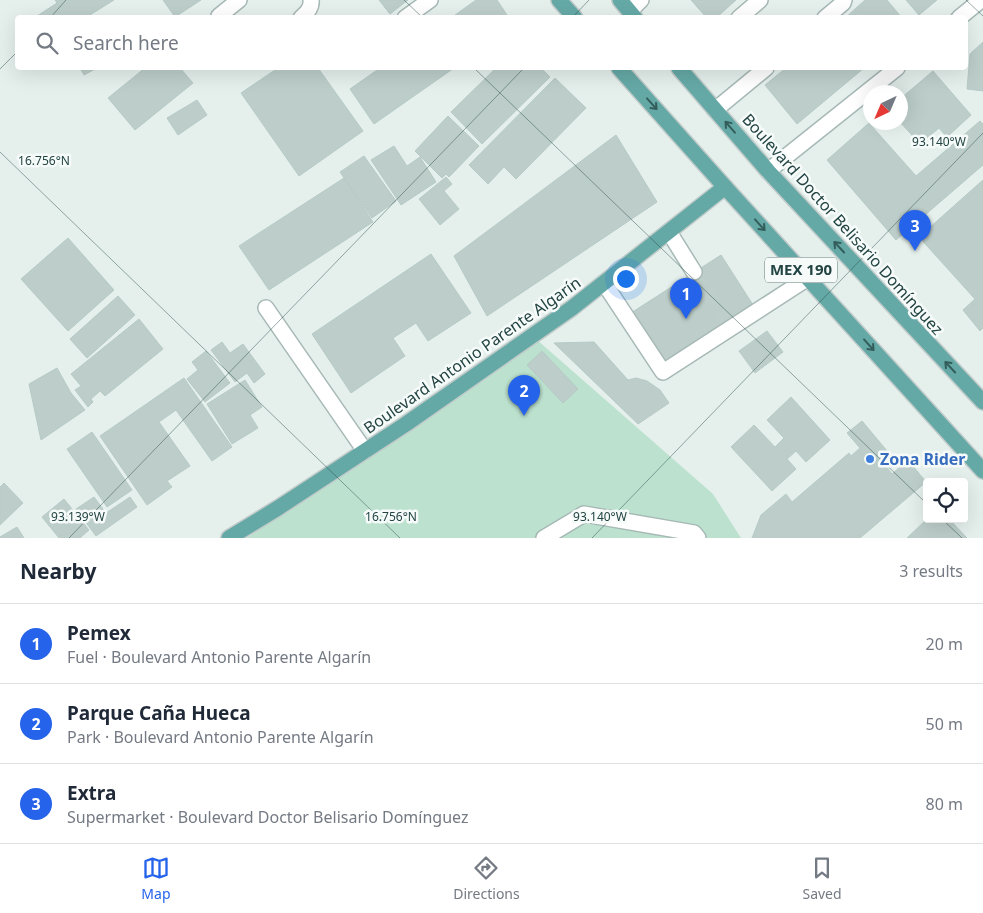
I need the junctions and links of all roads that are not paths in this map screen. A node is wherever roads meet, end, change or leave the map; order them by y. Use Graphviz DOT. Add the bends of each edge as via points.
graph roads {
  1 [pos="239,0"];
  2 [pos="311,0"];
  3 [pos="430,0"];
  4 [pos="559,0"];
  5 [pos="641,0"];
  6 [pos="760,0"];
  7 [pos="844,0"];
  8 [pos="981,0"];
  9 [pos="628,9"];
  10 [pos="220,15"];
  11 [pos="305,15"];
  12 [pos="409,15"];
  13 [pos="572,15"];
  14 [pos="742,15"];
  15 [pos="829,15"];
  16 [pos="963,15"];
  17 [pos="621,70"];
  18 [pos="681,70"];
  19 [pos="764,70"];
  20 [pos="894,70"];
  21 [pos="715,110"];
  22 [pos="768,171"];
  23 [pos="725,187"];
  24 [pos="669,232"];
  25 [pos="694,272"];
  26 [pos="808,278"];
  27 [pos="604,283"];
  28 [pos="266,308"];
  29 [pos="983,402"];
  30 [pos="365,451"];
  31 [pos="983,471"];
  32 [pos="229,538"];
  33 [pos="544,538"];
  34 [pos="698,538"];
  1 -- 10 [label="street"];
  2 -- 11 [label="street"];
  3 -- 12 [label="street"];
  4 -- 13 [label="main road"];
  5 -- 9 [label="street"];
  6 -- 14 [label="street"];
  7 -- 15 [label="street"];
  8 -- 16 [label="street"];
  17 -- 23 [label="main road, MEX 190, one-way"];
  18 -- 21 [label="main road, Boulevard Doctor Belisario Domínguez / MEX 190"];
  19 -- 21 [label="street"];
  20 -- 22 [label="street"];
  22 -- 21 [label="main road, Boulevard Doctor Belisario Domínguez / MEX 190, one-way"];
  29 -- 22 [label="main road, Boulevard Doctor Belisario Domínguez / MEX 190, one-way"];
  23 -- 24 [label="main road, Boulevard Antonio Parente Algarín"];
  23 -- 26 [label="main road, MEX 190, one-way"];
  24 -- 25 [label="street"];
  24 -- 27 [label="main road, Boulevard Antonio Parente Algarín"];
  26 -- 27 [label="street" via="663,372"];
  26 -- 31 [label="main road, MEX 190, one-way"];
  27 -- 30 [label="main road, Boulevard Antonio Parente Algarín"];
  28 -- 30 [label="street"];
  30 -- 32 [label="main road, Boulevard Antonio Parente Algarín"];
  33 -- 34 [label="street" via="584,514 694,533"];
}
